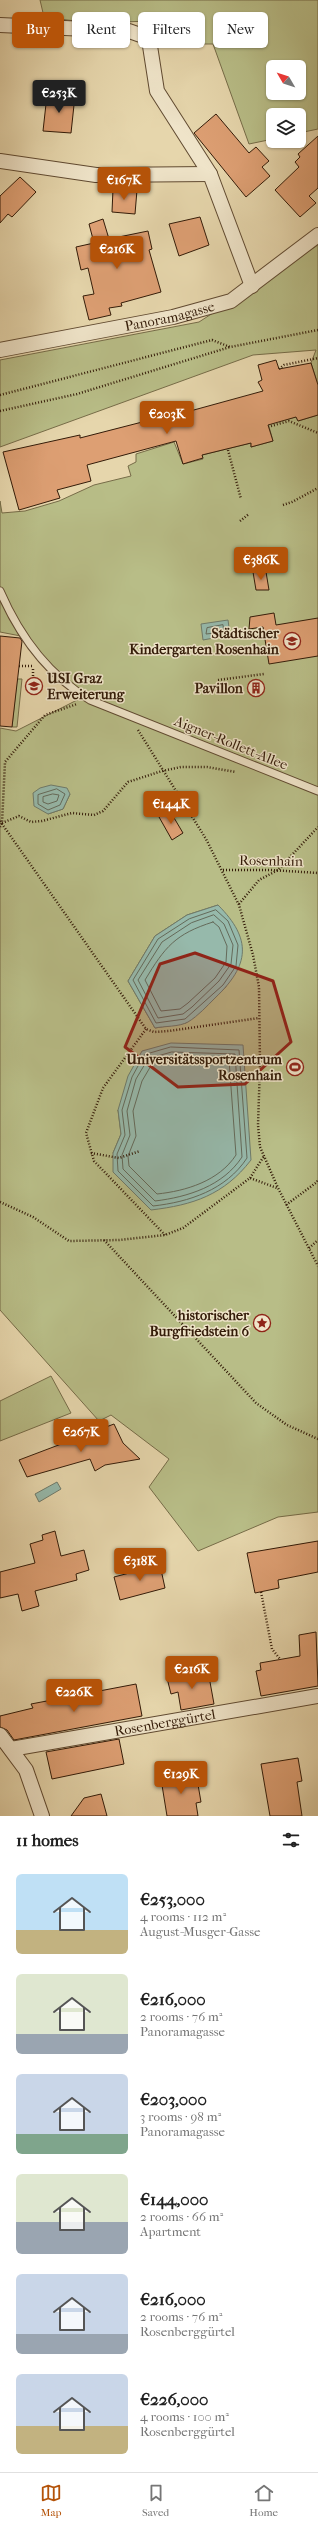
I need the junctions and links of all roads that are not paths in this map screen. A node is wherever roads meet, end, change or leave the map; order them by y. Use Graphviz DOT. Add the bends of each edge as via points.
graph roads {
  1 [pos="0,25"];
  2 [pos="0,161"];
  3 [pos="210,174"];
  4 [pos="318,235"];
  5 [pos="252,286"];
  6 [pos="0,350"];
  7 [pos="0,591"];
  8 [pos="318,791"];
  9 [pos="318,1696"];
  10 [pos="0,1735"];
  11 [pos="10,1749"];
  12 [pos="42,1816"];
  1 -- 3 [label="street" via="129,31 146,37 150,46 157,91"];
  2 -- 3 [label="street" via="96,175"];
  3 -- 5 [label="street"];
  4 -- 5 [label="street, Panoramagasse"];
  5 -- 6 [label="street, Panoramagasse" via="231,301 204,309"];
  7 -- 8 [label="lane, Aigner-Rollett-Allee" via="40,657 60,680 90,700"];
  9 -- 11 [label="street, Rosenberggürtel"];
  10 -- 11 [label="street"];
  11 -- 12 [label="street" via="26,1770"];
}
